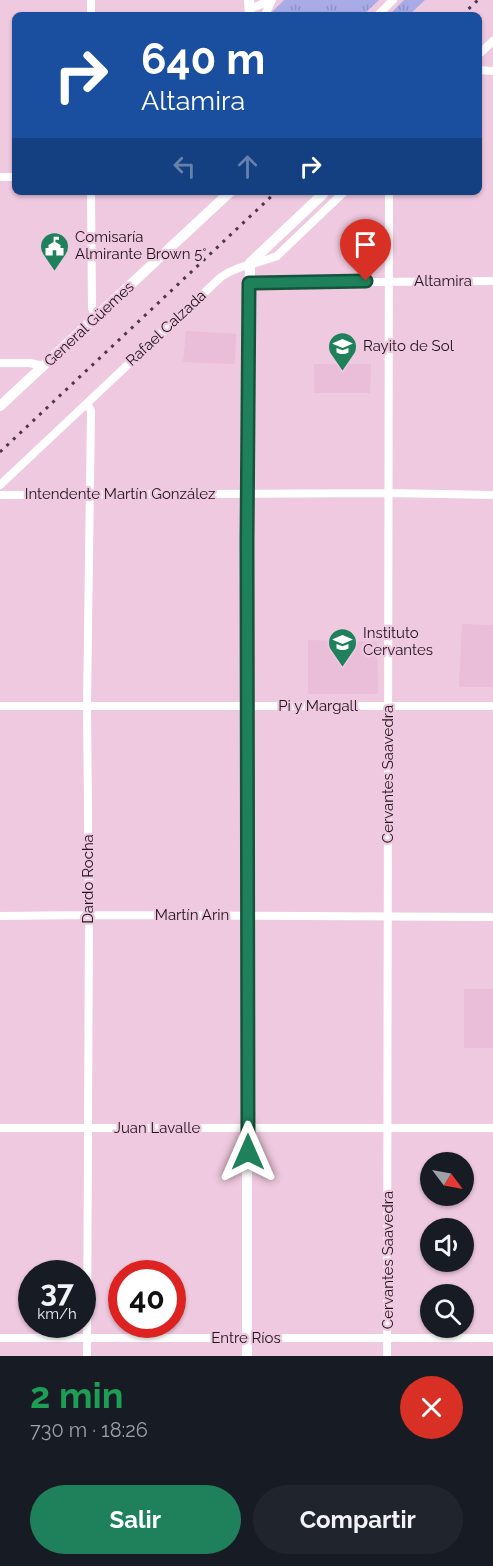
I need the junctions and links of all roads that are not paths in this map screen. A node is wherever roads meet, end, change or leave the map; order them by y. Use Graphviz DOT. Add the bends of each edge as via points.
graph roads {
  1 [pos="271,0"];
  2 [pos="393,0"];
  3 [pos="251,10"];
  4 [pos="381,12"];
  5 [pos="91,195"];
  6 [pos="227,195"];
  7 [pos="322,195"];
  8 [pos="341,195"];
  9 [pos="389,195"];
  10 [pos="250,263"];
  11 [pos="389,280"];
  12 [pos="493,281"];
  13 [pos="249,283"];
  14 [pos="95,318"];
  15 [pos="0,363"];
  16 [pos="43,366"];
  17 [pos="87,403"];
  18 [pos="0,406"];
  19 [pos="0,485"];
  20 [pos="388,493"];
  21 [pos="89,494"];
  22 [pos="248,494"];
  23 [pos="0,495"];
  24 [pos="493,495"];
  25 [pos="0,706"];
  26 [pos="87,706"];
  27 [pos="247,706"];
  28 [pos="388,706"];
  29 [pos="493,706"];
  30 [pos="89,915"];
  31 [pos="0,916"];
  32 [pos="248,916"];
  33 [pos="388,917"];
  34 [pos="493,917"];
  35 [pos="0,1128"];
  36 [pos="87,1128"];
  37 [pos="493,1128"];
  38 [pos="248,1129"];
  39 [pos="388,1129"];
  40 [pos="87,1260"];
  41 [pos="0,1338"];
  42 [pos="18,1338"];
  43 [pos="87,1338"];
  44 [pos="96,1338"];
  45 [pos="247,1338"];
  46 [pos="493,1338"];
  47 [pos="387,1339"];
  48 [pos="87,1356"];
  49 [pos="247,1356"];
  50 [pos="387,1356"];
  1 -- 3 [label="street"];
  2 -- 4 [label="street"];
  5 -- 14 [label="street"];
  6 -- 14 [label="street, General Güemes"];
  7 -- 10 [label="street"];
  8 -- 10 [label="street, Rafael Calzada" via="276,256"];
  9 -- 11 [label="street, Cervantes Saavedra"];
  10 -- 13 [label="street"];
  10 -- 17 [label="street, Rafael Calzada" via="221,277"];
  11 -- 12 [label="street, Altamira"];
  11 -- 13 [label="street, Altamira"];
  11 -- 20 [label="street, Cervantes Saavedra"];
  13 -- 22 [label="street"];
  14 -- 16 [label="street, General Güemes"];
  15 -- 16 [label="street"];
  16 -- 18 [label="street, General Güemes"];
  17 -- 19 [label="street, Rafael Calzada"];
  17 -- 21 [label="street, Dardo Rocha" via="91,411"];
  20 -- 22 [label="street, Intendente Martín González"];
  20 -- 24 [label="street, Intendente Martín González"];
  20 -- 28 [label="street, Cervantes Saavedra"];
  21 -- 22 [label="street, Intendente Martín González"];
  21 -- 23 [label="street, Intendente Martín González"];
  21 -- 26 [label="street, Dardo Rocha"];
  22 -- 27 [label="street"];
  25 -- 26 [label="street, Pi y Margall"];
  26 -- 27 [label="street, Pi y Margall"];
  26 -- 30 [label="street, Dardo Rocha"];
  27 -- 28 [label="street, Pi y Margall"];
  27 -- 32 [label="street"];
  28 -- 29 [label="street, Pi y Margall"];
  28 -- 33 [label="street, Cervantes Saavedra"];
  30 -- 31 [label="street, Martín Arin"];
  30 -- 32 [label="street, Martín Arin"];
  30 -- 36 [label="street, Dardo Rocha"];
  32 -- 33 [label="street, Martín Arin"];
  32 -- 38 [label="street"];
  33 -- 34 [label="street, Martín Arin"];
  33 -- 39 [label="street, Cervantes Saavedra"];
  35 -- 36 [label="street, Juan Lavalle"];
  36 -- 38 [label="street, Juan Lavalle"];
  36 -- 40 [label="street, Dardo Rocha"];
  37 -- 39 [label="street, Juan Lavalle"];
  38 -- 39 [label="street, Juan Lavalle"];
  38 -- 45 [label="street"];
  39 -- 47 [label="street, Cervantes Saavedra"];
  41 -- 42 [label="street, Entre Ríos"];
  43 -- 48 [label="street, Dardo Rocha"];
  44 -- 45 [label="street, Entre Ríos"];
  45 -- 47 [label="street, Entre Ríos"];
  45 -- 49 [label="street"];
  46 -- 47 [label="street, Entre Ríos"];
  47 -- 50 [label="street, Cervantes Saavedra"];
}
